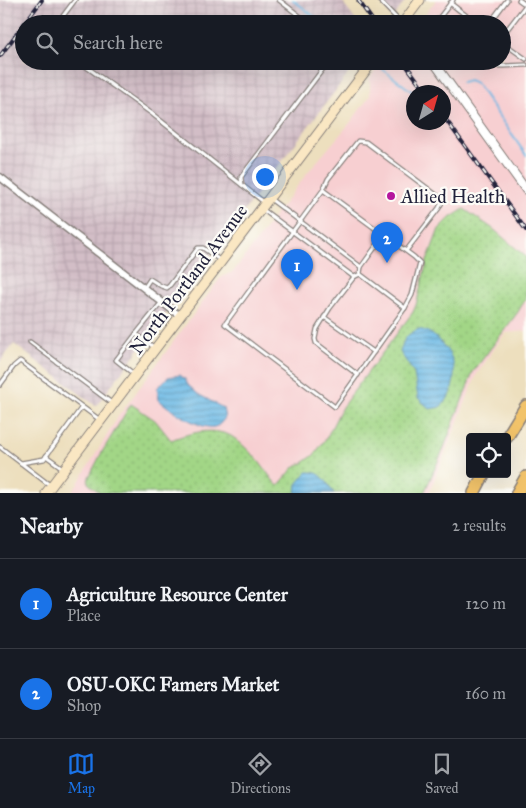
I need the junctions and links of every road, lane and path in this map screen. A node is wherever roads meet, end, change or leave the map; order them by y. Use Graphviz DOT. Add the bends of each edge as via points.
graph roads {
  1 [pos="75,0"];
  2 [pos="279,0"];
  3 [pos="380,0"];
  4 [pos="420,0"];
  5 [pos="507,0"];
  6 [pos="519,0"];
  7 [pos="452,2"];
  8 [pos="526,5"];
  9 [pos="64,15"];
  10 [pos="298,15"];
  11 [pos="394,15"];
  12 [pos="409,15"];
  13 [pos="442,15"];
  14 [pos="467,15"];
  15 [pos="496,15"];
  16 [pos="511,24"];
  17 [pos="511,48"];
  18 [pos="526,59"];
  19 [pos="526,65"];
  20 [pos="511,66"];
  21 [pos="91,70"];
  22 [pos="322,70"];
  23 [pos="439,70"];
  24 [pos="366,71"];
  25 [pos="0,177"];
  26 [pos="242,185"];
  27 [pos="324,190"];
  28 [pos="526,190"];
  29 [pos="266,203"];
  30 [pos="300,222"];
  31 [pos="293,232"];
  32 [pos="384,235"];
  33 [pos="406,251"];
  34 [pos="222,261"];
  35 [pos="361,267"];
  36 [pos="360,274"];
  37 [pos="354,277"];
  38 [pos="144,288"];
  39 [pos="161,302"];
  40 [pos="406,308"];
  41 [pos="180,316"];
  42 [pos="324,316"];
  43 [pos="136,334"];
  44 [pos="30,342"];
  45 [pos="156,348"];
  46 [pos="374,352"];
  47 [pos="135,375"];
  48 [pos="358,375"];
  49 [pos="0,385"];
  50 [pos="113,405"];
  51 [pos="526,406"];
  52 [pos="82,407"];
  53 [pos="101,421"];
  54 [pos="509,433"];
  55 [pos="0,447"];
  56 [pos="46,456"];
  57 [pos="21,463"];
  58 [pos="64,470"];
  59 [pos="526,477"];
  60 [pos="482,478"];
  61 [pos="49,490"];
  62 [pos="474,493"];
  63 [pos="517,493"];
  1 -- 9 [label="lane"];
  2 -- 10 [label="lane"];
  3 -- 11 [label="lane"];
  4 -- 12 [label="main road"];
  5 -- 15 [label="lane"];
  6 -- 8 [label="lane"];
  7 -- 13 [label="lane"];
  7 -- 14 [label="lane"];
  8 -- 16 [label="lane"];
  17 -- 18 [label="lane"];
  19 -- 20 [label="lane"];
  21 -- 26 [label="lane"];
  22 -- 26 [label="lane" via="241,177"];
  23 -- 28 [label="street"];
  24 -- 29 [label="main road, North Portland Avenue"];
  25 -- 38 [label="street"];
  26 -- 29 [label="lane"];
  27 -- 30 [label="lane"];
  27 -- 32 [label="lane"];
  27 -- 33 [label="lane" via="328,179 356,142 361,140 439,196 443,200 439,208"];
  29 -- 30 [label="lane"];
  29 -- 31 [label="lane"];
  29 -- 34 [label="main road, North Portland Avenue"];
  30 -- 31 [label="lane"];
  30 -- 35 [label="lane"];
  31 -- 37 [label="lane"];
  31 -- 48 [label="lane" via="225,324 335,407"];
  32 -- 33 [label="lane"];
  32 -- 35 [label="lane"];
  33 -- 40 [label="lane" via="420,263"];
  34 -- 38 [label="lane" via="198,248 166,288 150,279"];
  34 -- 41 [label="main road, North Portland Avenue"];
  35 -- 36 [label="lane"];
  36 -- 37 [label="lane"];
  36 -- 40 [label="lane"];
  37 -- 42 [label="lane"];
  38 -- 39 [label="street"];
  39 -- 41 [label="street"];
  39 -- 43 [label="lane"];
  40 -- 46 [label="lane"];
  41 -- 45 [label="main road, North Portland Avenue"];
  42 -- 46 [label="lane"];
  42 -- 48 [label="lane" via="316,329 316,343"];
  43 -- 45 [label="lane"];
  43 -- 47 [label="lane" via="116,360"];
  44 -- 50 [label="lane"];
  45 -- 47 [label="main road, North Portland Avenue"];
  46 -- 48 [label="lane"];
  47 -- 50 [label="main road, North Portland Avenue"];
  49 -- 52 [label="lane" via="20,362"];
  50 -- 53 [label="main road, North Portland Avenue"];
  51 -- 54 [label="highway"];
  52 -- 53 [label="lane"];
  52 -- 56 [label="lane"];
  53 -- 58 [label="main road, North Portland Avenue"];
  55 -- 57 [label="lane"];
  56 -- 57 [label="lane"];
  56 -- 58 [label="lane"];
  57 -- 61 [label="lane"];
  58 -- 61 [label="main road, North Portland Avenue"];
  59 -- 63 [label="highway"];
  60 -- 62 [label="highway"];
}
